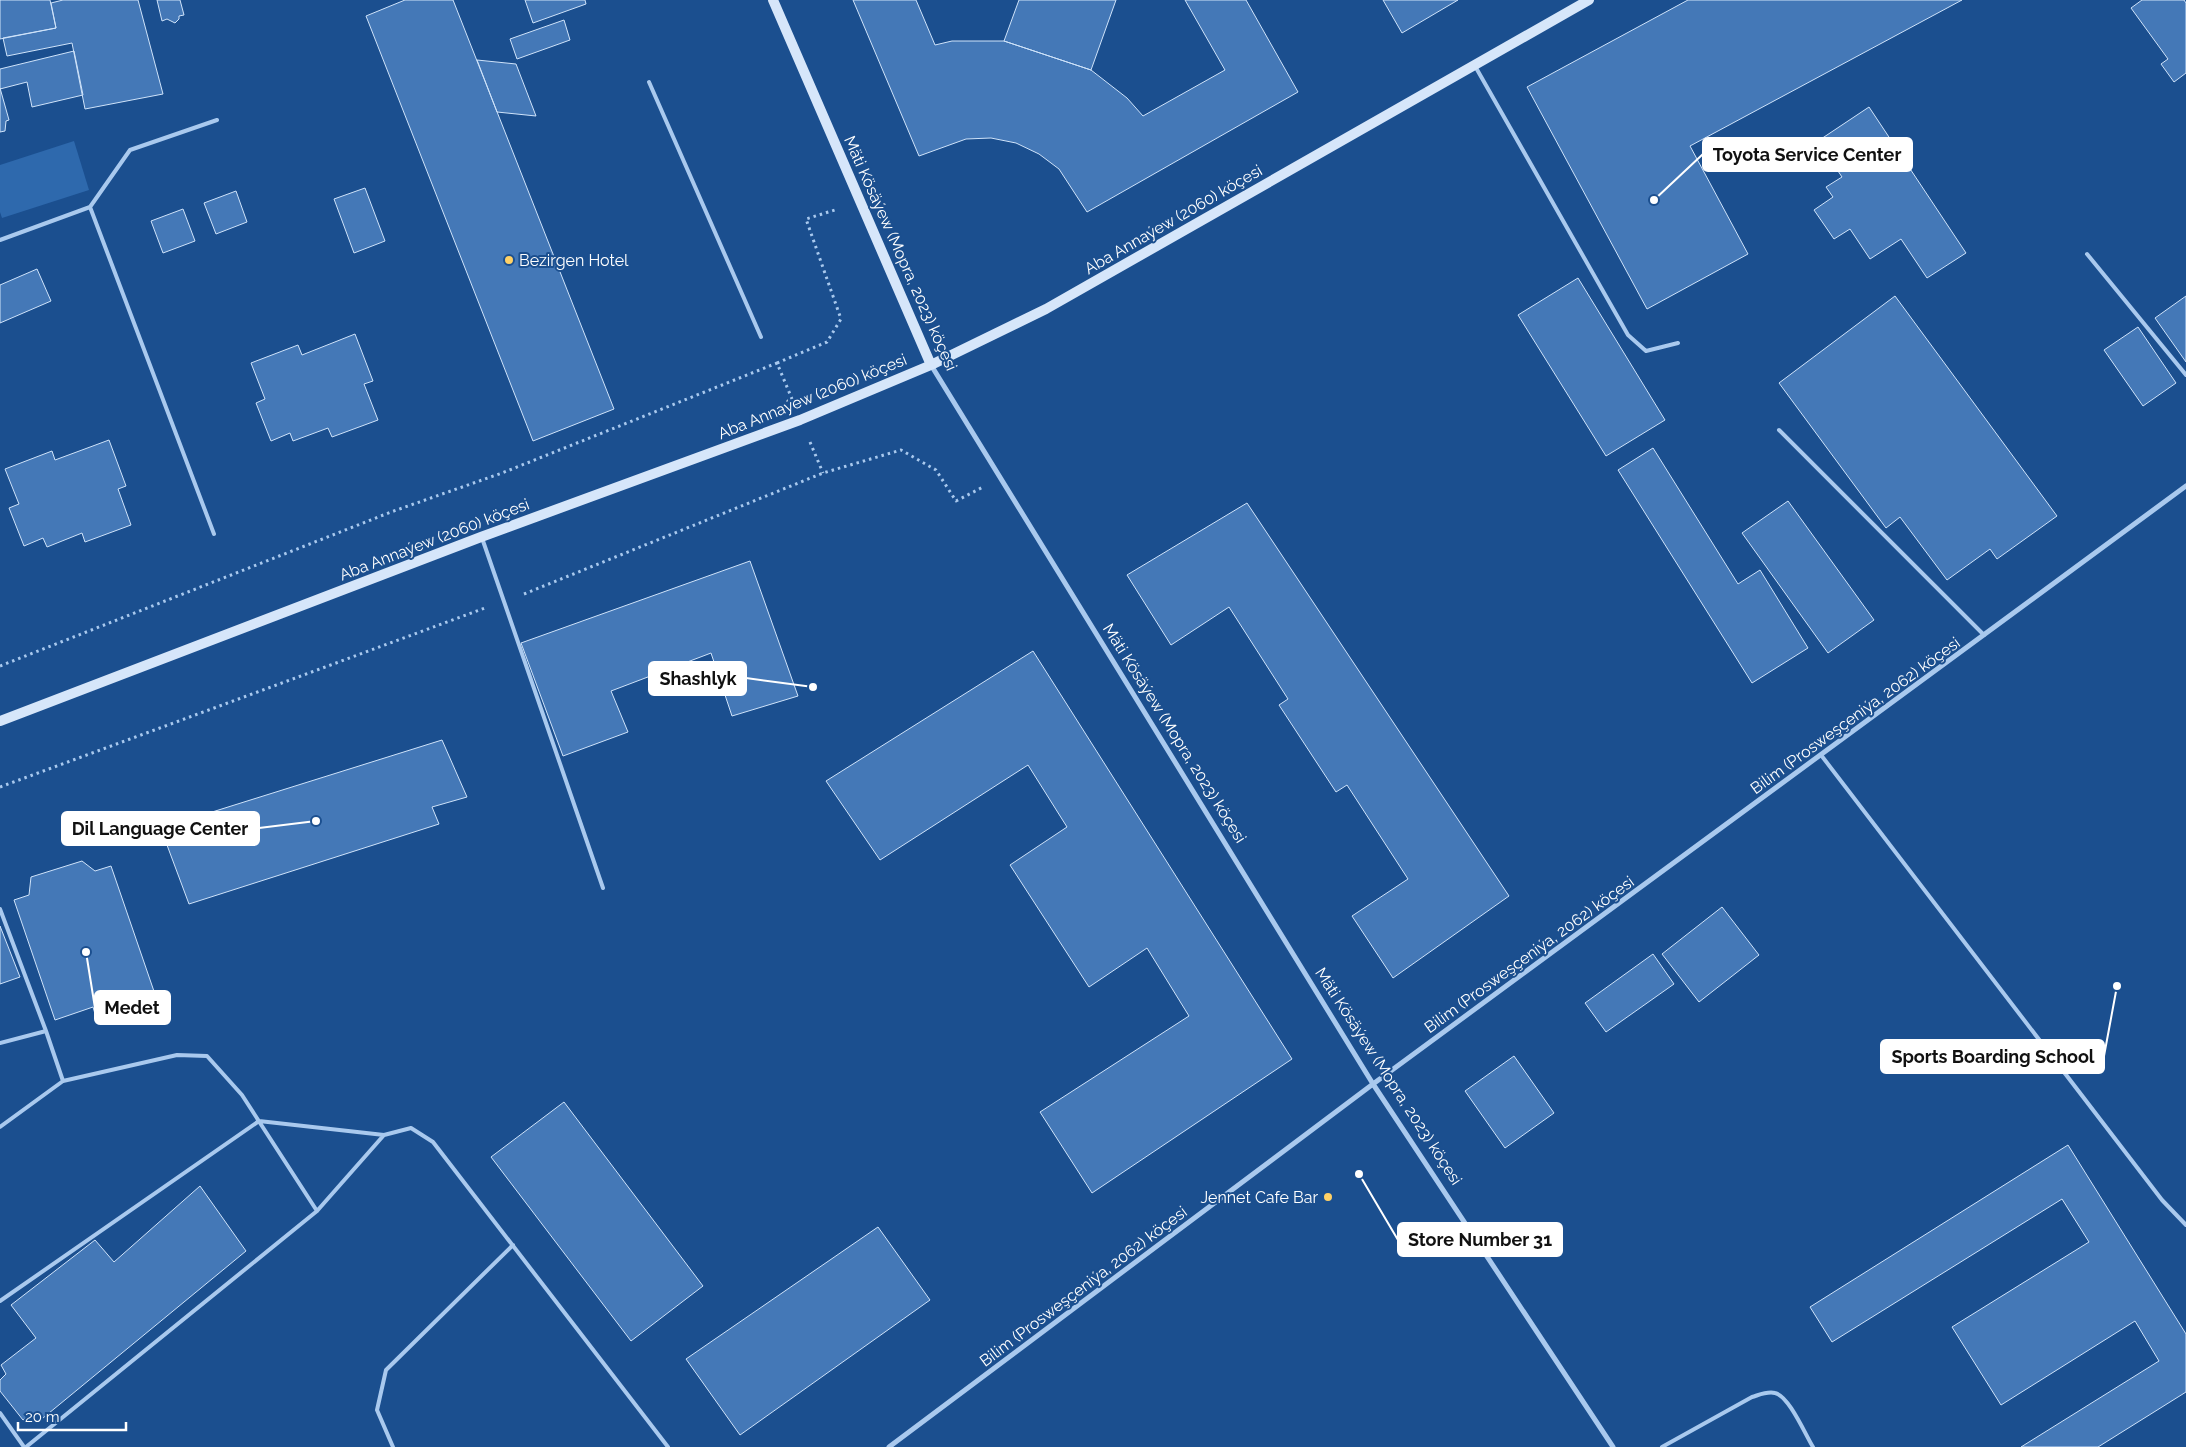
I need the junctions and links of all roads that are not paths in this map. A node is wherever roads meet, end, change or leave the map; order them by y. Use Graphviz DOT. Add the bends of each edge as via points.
graph roads {
  1 [pos="773,0"];
  2 [pos="1589,0"];
  3 [pos="1474,64"];
  4 [pos="649,82"];
  5 [pos="218,120"];
  6 [pos="90,207"];
  7 [pos="0,240"];
  8 [pos="2087,254"];
  9 [pos="761,337"];
  10 [pos="1678,343"];
  11 [pos="931,365"];
  12 [pos="2186,375"];
  13 [pos="1779,430"];
  14 [pos="2186,486"];
  15 [pos="214,534"];
  16 [pos="482,537"];
  17 [pos="1984,635"];
  18 [pos="0,721"];
  19 [pos="1821,755"];
  20 [pos="603,888"];
  21 [pos="0,909"];
  22 [pos="46,1031"];
  23 [pos="0,1044"];
  24 [pos="63,1081"];
  25 [pos="1373,1084"];
  26 [pos="259,1121"];
  27 [pos="0,1127"];
  28 [pos="384,1135"];
  29 [pos="317,1211"];
  30 [pos="2186,1225"];
  31 [pos="512,1245"];
  32 [pos="0,1301"];
  33 [pos="0,1413"];
  34 [pos="25,1447"];
  35 [pos="393,1447"];
  36 [pos="668,1447"];
  37 [pos="889,1447"];
  38 [pos="1613,1447"];
  39 [pos="1662,1447"];
  40 [pos="1813,1447"];
  1 -- 11 [label="street, Mäti Kösäýew (Mopra, 2023) köçesi"];
  2 -- 3 [label="street, Aba Annaýew (2060) köçesi"];
  3 -- 10 [label="lane" via="1628,335 1646,351"];
  3 -- 11 [label="street, Aba Annaýew (2060) köçesi" via="1046,309"];
  4 -- 9 [label="lane"];
  5 -- 6 [label="lane" via="130,150"];
  6 -- 7 [label="lane"];
  6 -- 15 [label="lane"];
  8 -- 12 [label="lane"];
  11 -- 16 [label="street, Aba Annaýew (2060) köçesi" via="800,420"];
  11 -- 25 [label="street, Mäti Kösäýew (Mopra, 2023) köçesi"];
  13 -- 17 [label="lane"];
  14 -- 17 [label="street, Bilim (Prosweşçeniýa, 2062) köçesi"];
  16 -- 18 [label="street, Aba Annaýew (2060) köçesi"];
  16 -- 20 [label="lane"];
  17 -- 19 [label="street, Bilim (Prosweşçeniýa, 2062) köçesi"];
  19 -- 25 [label="street, Bilim (Prosweşçeniýa, 2062) köçesi"];
  19 -- 30 [label="lane" via="2162,1200"];
  21 -- 22 [label="lane"];
  22 -- 23 [label="lane"];
  22 -- 24 [label="lane"];
  24 -- 26 [label="lane" via="177,1055 207,1056 242,1095"];
  24 -- 27 [label="lane"];
  25 -- 37 [label="street, Bilim (Prosweşçeniýa, 2062) köçesi"];
  25 -- 38 [label="street, Mäti Kösäýew (Mopra, 2023) köçesi"];
  26 -- 28 [label="lane"];
  26 -- 29 [label="lane"];
  26 -- 32 [label="lane"];
  28 -- 29 [label="lane"];
  28 -- 31 [label="lane" via="411,1128 433,1142"];
  29 -- 34 [label="lane"];
  31 -- 35 [label="lane" via="386,1370 377,1410"];
  31 -- 36 [label="lane"];
  33 -- 34 [label="lane"];
  39 -- 40 [label="lane" via="1752,1397 1766,1393 1776,1393 1785,1398"];
}
